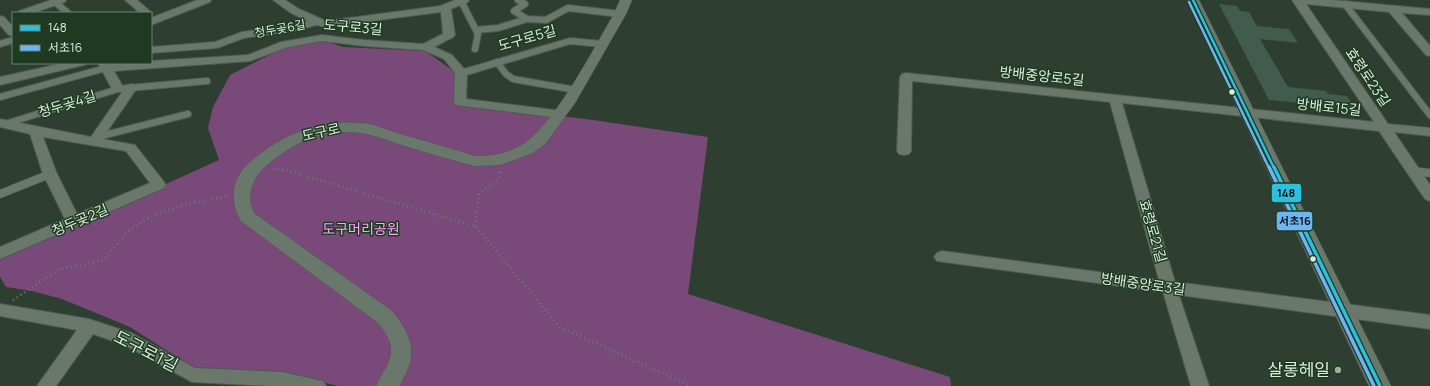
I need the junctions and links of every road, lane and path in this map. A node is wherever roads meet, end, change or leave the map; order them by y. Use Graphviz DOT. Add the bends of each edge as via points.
graph roads {
  1 [pos="130,0"];
  2 [pos="206,0"];
  3 [pos="278,0"];
  4 [pos="421,0"];
  5 [pos="463,0"];
  6 [pos="518,0"];
  7 [pos="1193,0"];
  8 [pos="1298,0"];
  9 [pos="58,1"];
  10 [pos="1345,4"];
  11 [pos="623,7"];
  12 [pos="442,8"];
  13 [pos="1393,8"];
  14 [pos="26,12"];
  15 [pos="67,12"];
  16 [pos="146,12"];
  17 [pos="1430,12"];
  18 [pos="298,13"];
  19 [pos="12,16"];
  20 [pos="153,19"];
  21 [pos="527,19"];
  22 [pos="1,20"];
  23 [pos="318,21"];
  24 [pos="476,30"];
  25 [pos="12,32"];
  26 [pos="242,35"];
  27 [pos="12,40"];
  28 [pos="0,44"];
  29 [pos="602,44"];
  30 [pos="425,47"];
  31 [pos="475,49"];
  32 [pos="152,50"];
  33 [pos="1430,53"];
  34 [pos="497,62"];
  35 [pos="152,63"];
  36 [pos="37,64"];
  37 [pos="76,64"];
  38 [pos="141,64"];
  39 [pos="105,66"];
  40 [pos="461,73"];
  41 [pos="0,78"];
  42 [pos="0,81"];
  43 [pos="207,81"];
  44 [pos="131,88"];
  45 [pos="118,89"];
  46 [pos="576,90"];
  47 [pos="0,97"];
  48 [pos="1115,99"];
  49 [pos="1248,113"];
  50 [pos="188,114"];
  51 [pos="559,114"];
  52 [pos="1430,115"];
  53 [pos="2,123"];
  54 [pos="1384,128"];
  55 [pos="35,131"];
  56 [pos="1430,132"];
  57 [pos="91,138"];
  58 [pos="904,151"];
  59 [pos="502,159"];
  60 [pos="256,165"];
  61 [pos="1412,171"];
  62 [pos="1430,173"];
  63 [pos="50,174"];
  64 [pos="159,185"];
  65 [pos="0,194"];
  66 [pos="242,194"];
  67 [pos="1430,194"];
  68 [pos="74,222"];
  69 [pos="475,226"];
  70 [pos="0,253"];
  71 [pos="942,257"];
  72 [pos="1169,287"];
  73 [pos="4,310"];
  74 [pos="1344,311"];
  75 [pos="1430,322"];
  76 [pos="89,326"];
  77 [pos="46,386"];
  78 [pos="317,386"];
  79 [pos="387,386"];
  80 [pos="691,386"];
  81 [pos="1200,386"];
  82 [pos="1380,386"];
  1 -- 16 [label="street"];
  2 -- 20 [label="street"];
  3 -- 18 [label="street"];
  4 -- 12 [label="street"];
  5 -- 12 [label="street"];
  5 -- 24 [label="lane"];
  6 -- 21 [label="lane" via="525,4 514,11"];
  7 -- 49 [label="street"];
  8 -- 10 [label="street"];
  8 -- 54 [label="street, 효령로23길"];
  9 -- 14 [label="street"];
  9 -- 15 [label="lane"];
  10 -- 13 [label="street"];
  10 -- 52 [label="lane"];
  11 -- 21 [label="lane, 도구로" via="568,8 546,20"];
  11 -- 29 [label="street, 도구로"];
  12 -- 23 [label="street" via="325,24"];
  12 -- 30 [label="street" via="449,35"];
  13 -- 17 [label="street"];
  13 -- 33 [label="street"];
  18 -- 23 [label="street"];
  18 -- 26 [label="street, 청두곶6길"];
  19 -- 22 [label="street"];
  21 -- 24 [label="lane" via="498,28"];
  22 -- 25 [label="street"];
  23 -- 26 [label="street, 청두곶6길" via="298,27"];
  24 -- 31 [label="lane" via="478,34"];
  26 -- 32 [label="street, 청두곶6길" via="217,45"];
  27 -- 28 [label="lane"];
  29 -- 34 [label="street, 도구로5길" via="570,41"];
  29 -- 46 [label="street, 도구로"];
  30 -- 35 [label="street, 도구로3길" via="322,38 285,44 250,58"];
  30 -- 40 [label="street, 도구로3길" via="448,57"];
  34 -- 40 [label="street, 도구로5길"];
  34 -- 46 [label="lane" via="513,79"];
  36 -- 41 [label="street"];
  37 -- 42 [label="street"];
  38 -- 39 [label="street, 도구로3길"];
  39 -- 45 [label="street"];
  39 -- 47 [label="lane, 청두곶4길"];
  40 -- 51 [label="street" via="460,102"];
  43 -- 44 [label="lane, 청두곶4길"];
  44 -- 45 [label="lane, 청두곶4길"];
  44 -- 57 [label="street, 청두곶4길"];
  45 -- 53 [label="lane, 청두곶4길"];
  46 -- 51 [label="street, 도구로"];
  48 -- 49 [label="street, 방배중앙로5길"];
  48 -- 58 [label="street, 방배중앙로5길" via="906,77"];
  48 -- 72 [label="street, 효령로21길"];
  49 -- 54 [label="street, 방배로15길"];
  49 -- 74 [label="street"];
  50 -- 57 [label="lane, 청두곶4길"];
  51 -- 59 [label="street, 도구로" via="539,140 525,150"];
  53 -- 55 [label="street, 청두곶4길"];
  54 -- 56 [label="street, 방배로15길"];
  54 -- 61 [label="street, 효령로23길"];
  55 -- 57 [label="street, 청두곶4길"];
  55 -- 63 [label="street, 청두곶4길"];
  57 -- 64 [label="street, 청두곶4길" via="130,148"];
  59 -- 60 [label="street, 도구로" via="474,161 363,128 341,127 316,131 291,140"];
  59 -- 69 [label="path" via="499,179 479,194"];
  60 -- 66 [label="street, 도구로" via="244,183"];
  60 -- 69 [label="path" via="285,170"];
  61 -- 62 [label="lane"];
  61 -- 67 [label="street, 효령로23길"];
  63 -- 65 [label="lane"];
  63 -- 68 [label="street, 청두곶4길"];
  64 -- 68 [label="street, 청두곶2길"];
  66 -- 73 [label="path" via="206,199 167,210 137,224 115,244 104,260 60,269 26,290"];
  66 -- 79 [label="street, 도구로" via="242,206 248,216 385,317 396,328 401,341 402,356 396,373"];
  68 -- 70 [label="street, 청두곶2길"];
  69 -- 80 [label="path" via="560,327"];
  71 -- 72 [label="street, 방배중앙로3길"];
  72 -- 74 [label="street, 방배중앙로3길"];
  72 -- 81 [label="street, 효령로21길"];
  73 -- 76 [label="street, 도구로1길"];
  74 -- 75 [label="street, 방배중앙로3길"];
  74 -- 82 [label="street"];
  76 -- 77 [label="street"];
  76 -- 78 [label="street, 도구로1길" via="131,340 192,375 282,379"];
}
